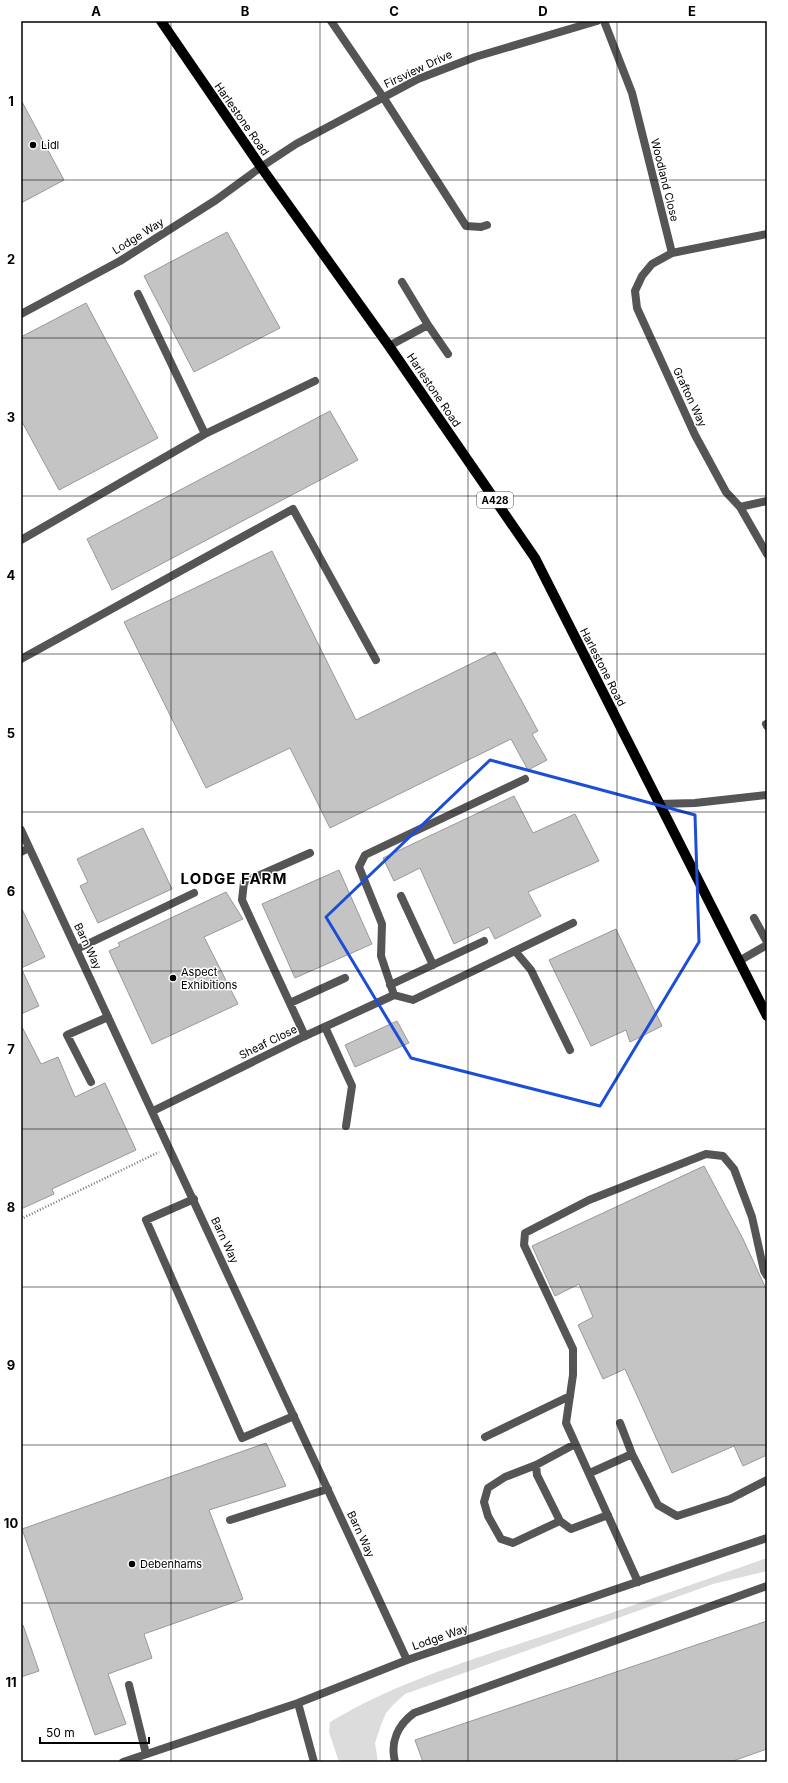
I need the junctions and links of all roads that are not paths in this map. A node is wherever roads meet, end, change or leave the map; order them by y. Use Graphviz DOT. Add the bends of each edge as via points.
graph roads {
  1 [pos="161,21"];
  2 [pos="331,21"];
  3 [pos="597,21"];
  4 [pos="604,21"];
  5 [pos="383,98"];
  6 [pos="261,167"];
  7 [pos="487,225"];
  8 [pos="767,234"];
  9 [pos="672,253"];
  10 [pos="402,282"];
  11 [pos="138,294"];
  12 [pos="21,314"];
  13 [pos="428,325"];
  14 [pos="389,346"];
  15 [pos="448,354"];
  16 [pos="315,381"];
  17 [pos="205,434"];
  18 [pos="767,501"];
  19 [pos="740,507"];
  20 [pos="21,539"];
  21 [pos="767,554"];
  22 [pos="21,659"];
  23 [pos="376,660"];
  24 [pos="525,779"];
  25 [pos="767,795"];
  26 [pos="660,804"];
  27 [pos="21,830"];
  28 [pos="29,848"];
  29 [pos="21,852"];
  30 [pos="310,853"];
  31 [pos="194,893"];
  32 [pos="401,896"];
  33 [pos="754,918"];
  34 [pos="574,923"];
  35 [pos="484,941"];
  36 [pos="767,942"];
  37 [pos="767,945"];
  38 [pos="77,949"];
  39 [pos="515,951"];
  40 [pos="739,961"];
  41 [pos="433,965"];
  42 [pos="344,978"];
  43 [pos="390,985"];
  44 [pos="394,995"];
  45 [pos="290,1003"];
  46 [pos="766,1012"];
  47 [pos="108,1017"];
  48 [pos="325,1027"];
  49 [pos="305,1036"];
  50 [pos="570,1050"];
  51 [pos="91,1082"];
  52 [pos="153,1111"];
  53 [pos="346,1126"];
  54 [pos="194,1199"];
  55 [pos="767,1276"];
  56 [pos="570,1396"];
  57 [pos="294,1416"];
  58 [pos="620,1423"];
  59 [pos="485,1437"];
  60 [pos="575,1444"];
  61 [pos="632,1454"];
  62 [pos="536,1466"];
  63 [pos="590,1473"];
  64 [pos="767,1480"];
  65 [pos="328,1489"];
  66 [pos="608,1515"];
  67 [pos="230,1520"];
  68 [pos="560,1521"];
  69 [pos="767,1538"];
  70 [pos="638,1582"];
  71 [pos="767,1586"];
  72 [pos="407,1660"];
  73 [pos="129,1684"];
  74 [pos="298,1703"];
  75 [pos="146,1754"];
  76 [pos="123,1762"];
  77 [pos="314,1762"];
  78 [pos="395,1762"];
  1 -- 6 [label="main road, Harlestone Road / A428"];
  2 -- 5 [label="street"];
  3 -- 5 [label="street, Firsview Drive" via="460,61"];
  4 -- 9 [label="street, Woodland Close" via="632,93"];
  5 -- 6 [label="street, Firsview Drive" via="296,144"];
  5 -- 7 [label="street" via="466,226"];
  6 -- 12 [label="street, Lodge Way" via="216,200 120,261"];
  6 -- 14 [label="main road, Harlestone Road / A428"];
  8 -- 9 [label="street"];
  9 -- 19 [label="street, Grafton Way" via="652,264 642,276 635,291 637,308 695,435 726,492"];
  10 -- 13 [label="street"];
  11 -- 17 [label="street"];
  13 -- 14 [label="street"];
  13 -- 15 [label="street"];
  14 -- 26 [label="main road, Harlestone Road / A428" via="535,558"];
  16 -- 17 [label="street"];
  17 -- 20 [label="street"];
  18 -- 19 [label="street"];
  19 -- 21 [label="street, Grafton Way"];
  22 -- 23 [label="street" via="293,509"];
  24 -- 43 [label="street" via="365,855 359,867 382,924 381,956"];
  25 -- 26 [label="street"];
  26 -- 40 [label="main road, Harlestone Road / A428"];
  27 -- 28 [label="street, Barn Way"];
  28 -- 29 [label="street"];
  28 -- 38 [label="street, Barn Way"];
  30 -- 45 [label="street" via="244,882 242,900"];
  31 -- 38 [label="street"];
  32 -- 41 [label="street"];
  33 -- 36 [label="street"];
  34 -- 39 [label="street"];
  35 -- 41 [label="street"];
  37 -- 40 [label="street"];
  38 -- 47 [label="street, Barn Way"];
  39 -- 44 [label="street" via="413,1000"];
  39 -- 50 [label="street" via="531,970"];
  40 -- 46 [label="main road, Harlestone Road / A428"];
  41 -- 43 [label="street"];
  42 -- 45 [label="street"];
  43 -- 44 [label="street"];
  44 -- 48 [label="street, Sheaf Close"];
  45 -- 49 [label="street"];
  47 -- 51 [label="street" via="68,1035"];
  47 -- 52 [label="street, Barn Way"];
  48 -- 49 [label="street, Sheaf Close"];
  48 -- 53 [label="street" via="352,1086"];
  49 -- 52 [label="street, Sheaf Close"];
  52 -- 54 [label="street, Barn Way"];
  54 -- 57 [label="street, Barn Way"];
  54 -- 57 [label="street" via="146,1220 242,1438"];
  55 -- 56 [label="street" via="752,1217 734,1169 723,1156 706,1154 589,1200 525,1233 524,1245 573,1349"];
  56 -- 59 [label="street"];
  56 -- 60 [label="street" via="566,1423"];
  57 -- 65 [label="street, Barn Way"];
  58 -- 61 [label="street"];
  60 -- 62 [label="street"];
  60 -- 63 [label="street"];
  61 -- 63 [label="street"];
  61 -- 64 [label="street" via="658,1505 677,1516 730,1499"];
  62 -- 68 [label="street" via="537,1475"];
  62 -- 68 [label="street" via="505,1477 488,1488 484,1502 488,1516 501,1539 513,1543"];
  63 -- 66 [label="street"];
  65 -- 67 [label="street"];
  65 -- 72 [label="street, Barn Way"];
  66 -- 68 [label="street" via="571,1529"];
  66 -- 70 [label="street"];
  69 -- 70 [label="street, Lodge Way"];
  70 -- 72 [label="street, Lodge Way"];
  71 -- 78 [label="street" via="414,1713 404,1720 393,1743"];
  72 -- 74 [label="street, Lodge Way"];
  73 -- 75 [label="street"];
  74 -- 75 [label="street, Lodge Way"];
  74 -- 77 [label="street"];
  75 -- 76 [label="street, Lodge Way"];
}
